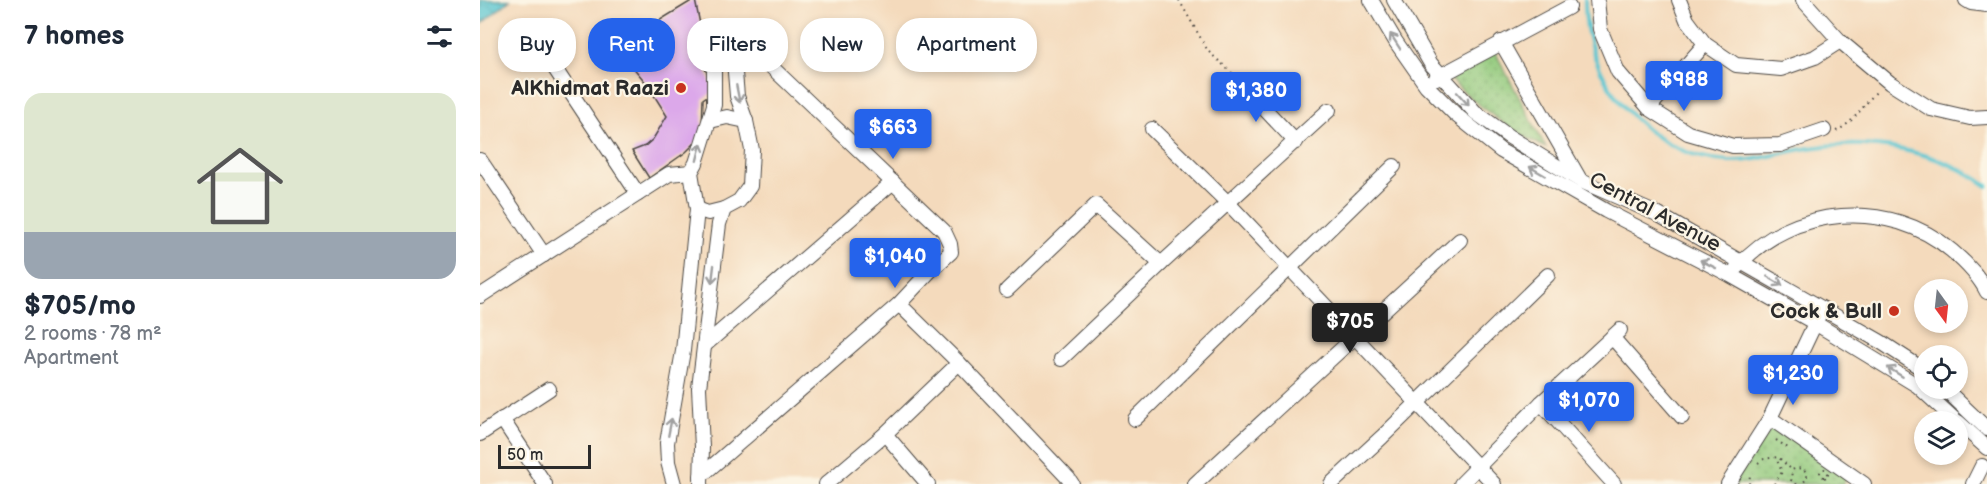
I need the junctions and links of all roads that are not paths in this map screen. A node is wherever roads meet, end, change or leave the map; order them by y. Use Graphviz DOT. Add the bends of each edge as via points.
graph roads {
  1 [pos="1371,0"];
  2 [pos="1394,0"];
  3 [pos="1597,0"];
  4 [pos="1679,0"];
  5 [pos="1803,0"];
  6 [pos="1966,0"];
  7 [pos="1987,5"];
  8 [pos="1569,7"];
  9 [pos="1840,41"];
  10 [pos="1502,42"];
  11 [pos="1705,44"];
  12 [pos="557,72"];
  13 [pos="714,72"];
  14 [pos="735,72"];
  15 [pos="777,72"];
  16 [pos="1441,75"];
  17 [pos="1240,83"];
  18 [pos="1426,85"];
  19 [pos="1649,108"];
  20 [pos="1329,110"];
  21 [pos="1987,117"];
  22 [pos="710,121"];
  23 [pos="746,121"];
  24 [pos="1152,129"];
  25 [pos="1824,130"];
  26 [pos="1296,142"];
  27 [pos="480,160"];
  28 [pos="1394,166"];
  29 [pos="691,172"];
  30 [pos="1581,181"];
  31 [pos="893,182"];
  32 [pos="638,194"];
  33 [pos="1228,203"];
  34 [pos="697,209"];
  35 [pos="724,209"];
  36 [pos="1606,211"];
  37 [pos="1460,240"];
  38 [pos="544,255"];
  39 [pos="1741,262"];
  40 [pos="1161,264"];
  41 [pos="1290,269"];
  42 [pos="1548,275"];
  43 [pos="1730,275"];
  44 [pos="1006,290"];
  45 [pos="1987,292"];
  46 [pos="480,296"];
  47 [pos="899,304"];
  48 [pos="1823,308"];
  49 [pos="1815,323"];
  50 [pos="1354,337"];
  51 [pos="705,345"];
  52 [pos="1061,359"];
  53 [pos="959,363"];
  54 [pos="1914,363"];
  55 [pos="549,389"];
  56 [pos="1956,399"];
  57 [pos="1417,403"];
  58 [pos="1541,404"];
  59 [pos="1945,411"];
  60 [pos="1682,417"];
  61 [pos="1770,418"];
  62 [pos="502,419"];
  63 [pos="1135,419"];
  64 [pos="1987,429"];
  65 [pos="1968,431"];
  66 [pos="480,434"];
  67 [pos="885,434"];
  68 [pos="1987,447"];
  69 [pos="1477,466"];
  70 [pos="1982,466"];
  71 [pos="701,480"];
  72 [pos="1858,482"];
  73 [pos="545,484"];
  74 [pos="674,484"];
  75 [pos="826,484"];
  76 [pos="928,484"];
  77 [pos="1071,484"];
  78 [pos="1195,484"];
  79 [pos="1331,484"];
  80 [pos="1461,484"];
  81 [pos="1494,484"];
  82 [pos="1614,484"];
  83 [pos="1728,484"];
  84 [pos="1973,484"];
  18 -- 1 [label="street, Central Avenue, one-way"];
  2 -- 16 [label="street, Central Avenue"];
  3 -- 19 [label="street" via="1600,29 1618,72"];
  4 -- 11 [label="street" via="1687,20"];
  5 -- 9 [label="street"];
  6 -- 7 [label="street"];
  8 -- 10 [label="street"];
  9 -- 11 [label="street" via="1815,57 1781,69 1736,65"];
  9 -- 21 [label="street" via="1887,81 1931,109 1970,118"];
  10 -- 16 [label="street"];
  10 -- 30 [label="street"];
  11 -- 19 [label="street"];
  12 -- 32 [label="street"];
  13 -- 22 [label="street"];
  14 -- 23 [label="street, one-way" via="737,96"];
  15 -- 31 [label="street"];
  16 -- 18 [label="street"];
  16 -- 30 [label="street, Central Avenue, one-way" via="1475,112"];
  17 -- 26 [label="street"];
  36 -- 18 [label="street, Central Avenue, one-way" via="1501,151"];
  19 -- 25 [label="street" via="1688,133 1733,146 1780,145"];
  20 -- 26 [label="street"];
  22 -- 23 [label="street" via="727,117"];
  29 -- 22 [label="street, one-way"];
  23 -- 35 [label="street" via="752,150 750,186 739,201"];
  24 -- 33 [label="street"];
  26 -- 33 [label="street"];
  27 -- 38 [label="street"];
  28 -- 41 [label="street"];
  29 -- 32 [label="street" via="669,174"];
  29 -- 34 [label="street"];
  30 -- 36 [label="street"];
  30 -- 39 [label="street, Central Avenue" via="1657,214"];
  31 -- 47 [label="street" via="944,231 951,252"];
  31 -- 51 [label="street"];
  32 -- 38 [label="street"];
  33 -- 40 [label="street"];
  33 -- 41 [label="street"];
  34 -- 35 [label="street" via="708,213"];
  74 -- 34 [label="street, one-way" via="668,429 683,351"];
  35 -- 51 [label="street, one-way"];
  43 -- 36 [label="street, Central Avenue, one-way"];
  37 -- 50 [label="street"];
  38 -- 46 [label="street"];
  39 -- 43 [label="street"];
  39 -- 45 [label="street" via="1792,227 1853,214 1914,227 1941,242 1965,262"];
  39 -- 48 [label="street, Central Avenue, one-way"];
  40 -- 44 [label="street" via="1096,205"];
  40 -- 52 [label="street"];
  41 -- 50 [label="street"];
  41 -- 63 [label="street"];
  42 -- 57 [label="street"];
  43 -- 49 [label="street, Central Avenue"];
  47 -- 53 [label="street"];
  47 -- 71 [label="street"];
  48 -- 49 [label="street"];
  48 -- 54 [label="street, Central Avenue"];
  59 -- 49 [label="street, Central Avenue, one-way" via="1918,386"];
  49 -- 61 [label="street"];
  50 -- 57 [label="street"];
  50 -- 78 [label="street"];
  51 -- 71 [label="street" via="699,388"];
  53 -- 67 [label="street"];
  53 -- 77 [label="street"];
  55 -- 62 [label="street"];
  56 -- 64 [label="street"];
  57 -- 69 [label="street"];
  57 -- 79 [label="street"];
  58 -- 60 [label="street" via="1616,334"];
  58 -- 69 [label="street"];
  58 -- 82 [label="street"];
  61 -- 72 [label="street"];
  61 -- 83 [label="street"];
  62 -- 66 [label="street"];
  62 -- 73 [label="street"];
  65 -- 68 [label="street, Central Avenue"];
  67 -- 75 [label="street"];
  67 -- 76 [label="street"];
  69 -- 80 [label="street"];
  69 -- 81 [label="street"];
  70 -- 84 [label="street"];
}
